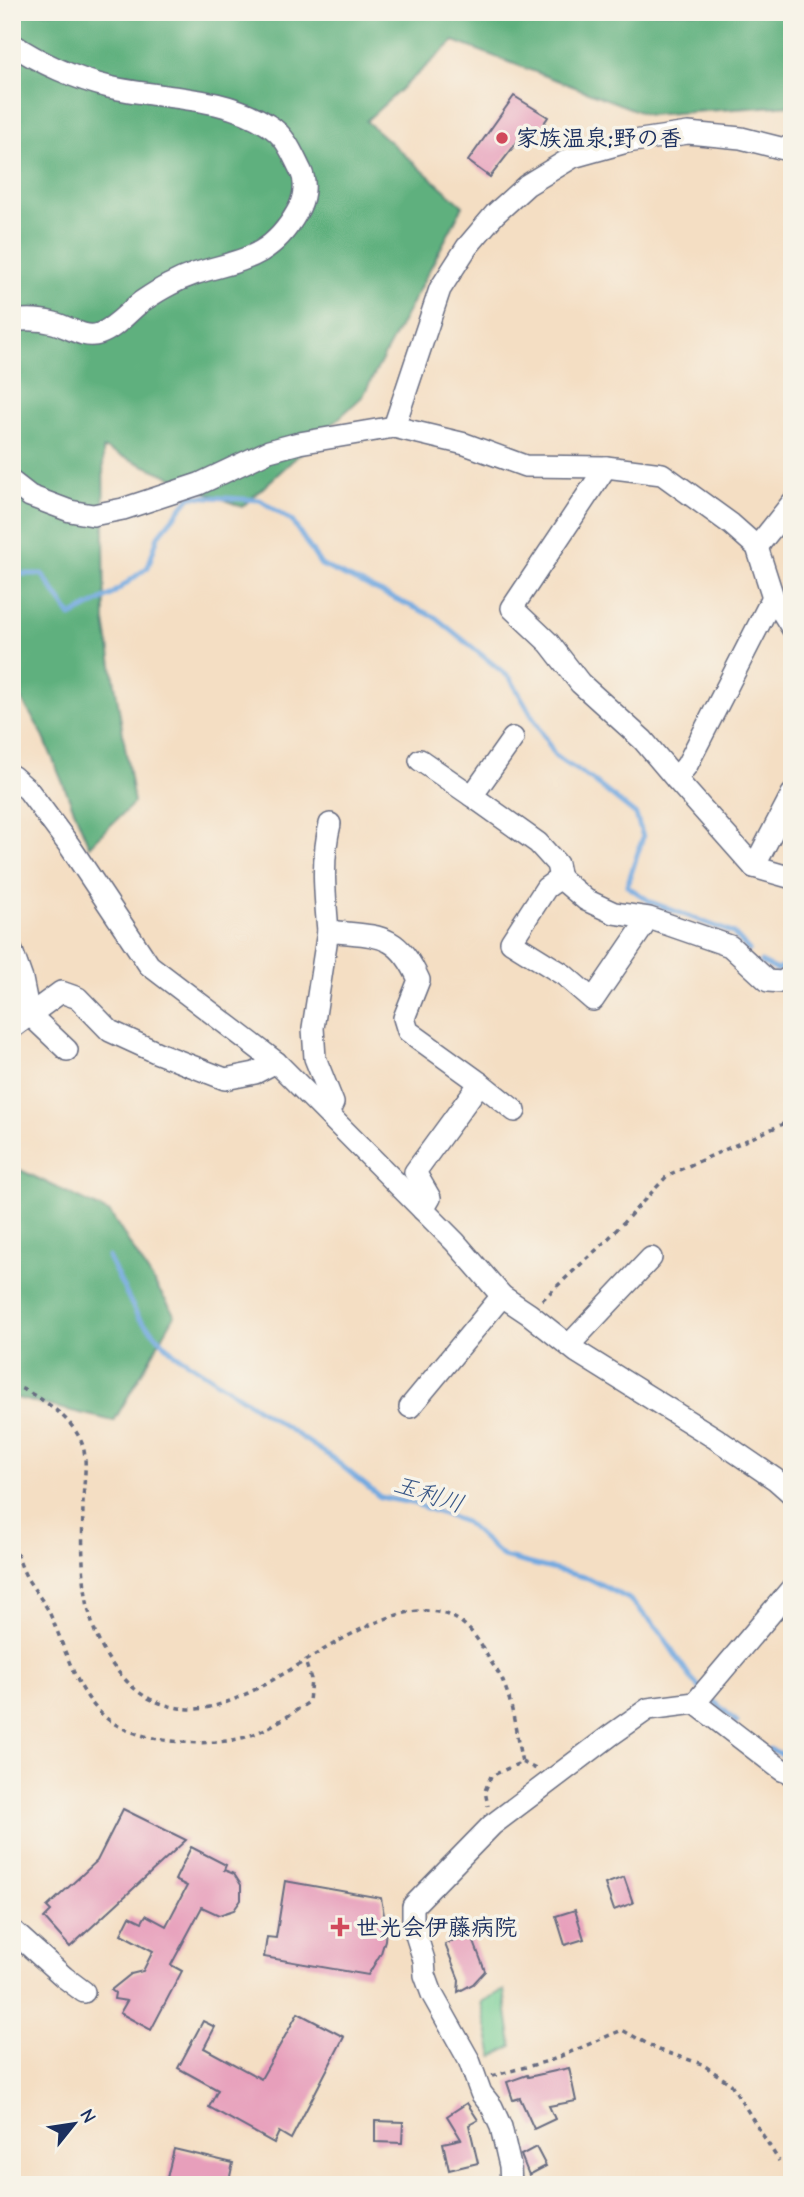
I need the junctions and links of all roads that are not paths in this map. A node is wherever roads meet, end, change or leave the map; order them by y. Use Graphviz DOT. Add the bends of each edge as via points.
graph roads {
  1 [pos="12,44"];
  2 [pos="792,151"];
  3 [pos="12,321"];
  4 [pos="394,426"];
  5 [pos="606,467"];
  6 [pos="12,482"];
  7 [pos="792,503"];
  8 [pos="757,547"];
  9 [pos="773,597"];
  10 [pos="792,628"];
  11 [pos="513,738"];
  12 [pos="420,760"];
  13 [pos="12,776"];
  14 [pos="676,779"];
  15 [pos="792,794"];
  16 [pos="472,796"];
  17 [pos="330,824"];
  18 [pos="754,867"];
  19 [pos="560,878"];
  20 [pos="792,878"];
  21 [pos="649,918"];
  22 [pos="328,931"];
  23 [pos="12,951"];
  24 [pos="792,975"];
  25 [pos="29,1014"];
  26 [pos="12,1028"];
  27 [pos="67,1050"];
  28 [pos="276,1062"];
  29 [pos="480,1083"];
  30 [pos="515,1111"];
  31 [pos="328,1113"];
  32 [pos="423,1210"];
  33 [pos="651,1258"];
  34 [pos="502,1296"];
  35 [pos="569,1345"];
  36 [pos="410,1407"];
  37 [pos="792,1494"];
  38 [pos="792,1588"];
  39 [pos="695,1703"];
  40 [pos="792,1774"];
  41 [pos="12,1930"];
  42 [pos="84,1992"];
  43 [pos="511,2185"];
  1 -- 3 [label="street" via="66,73 109,86 234,109 268,124 285,139 305,179 302,204 275,242 246,261 186,276 97,335 31,318"];
  2 -- 4 [label="street" via="741,138 688,133 627,142 573,157 527,186 467,247 440,289"];
  4 -- 5 [label="street" via="526,466"];
  4 -- 6 [label="street" via="269,451 199,484 93,515 30,496"];
  5 -- 8 [label="street" via="662,474"];
  5 -- 14 [label="street" via="512,608"];
  7 -- 8 [label="street"];
  8 -- 9 [label="street"];
  9 -- 10 [label="street"];
  9 -- 14 [label="street"];
  11 -- 16 [label="street"];
  12 -- 16 [label="street"];
  13 -- 28 [label="street" via="29,790 69,845 149,965"];
  14 -- 18 [label="street"];
  15 -- 18 [label="street"];
  16 -- 19 [label="street" via="538,843 557,864"];
  17 -- 22 [label="street" via="323,874"];
  18 -- 20 [label="street"];
  19 -- 21 [label="street" via="586,900 614,913"];
  19 -- 21 [label="street" via="545,888 511,942 564,975 593,1000"];
  21 -- 24 [label="street" via="730,946 768,981 782,982"];
  22 -- 29 [label="street" via="387,938 409,958 419,980 404,1018 408,1031"];
  22 -- 31 [label="street" via="313,1028 316,1058 333,1103"];
  23 -- 25 [label="street"];
  25 -- 26 [label="street"];
  25 -- 27 [label="street"];
  25 -- 28 [label="street" via="61,992 78,998 110,1031 225,1079 255,1073"];
  28 -- 31 [label="street"];
  29 -- 30 [label="street"];
  29 -- 32 [label="street" via="415,1172 430,1198"];
  31 -- 32 [label="street"];
  32 -- 34 [label="street"];
  33 -- 35 [label="street"];
  34 -- 35 [label="street"];
  34 -- 36 [label="street"];
  35 -- 37 [label="street" via="715,1438"];
  38 -- 39 [label="street"];
  39 -- 40 [label="street"];
  39 -- 43 [label="street" via="648,1709 492,1825 412,1906 425,1975 501,2127"];
  41 -- 42 [label="street"];
}
